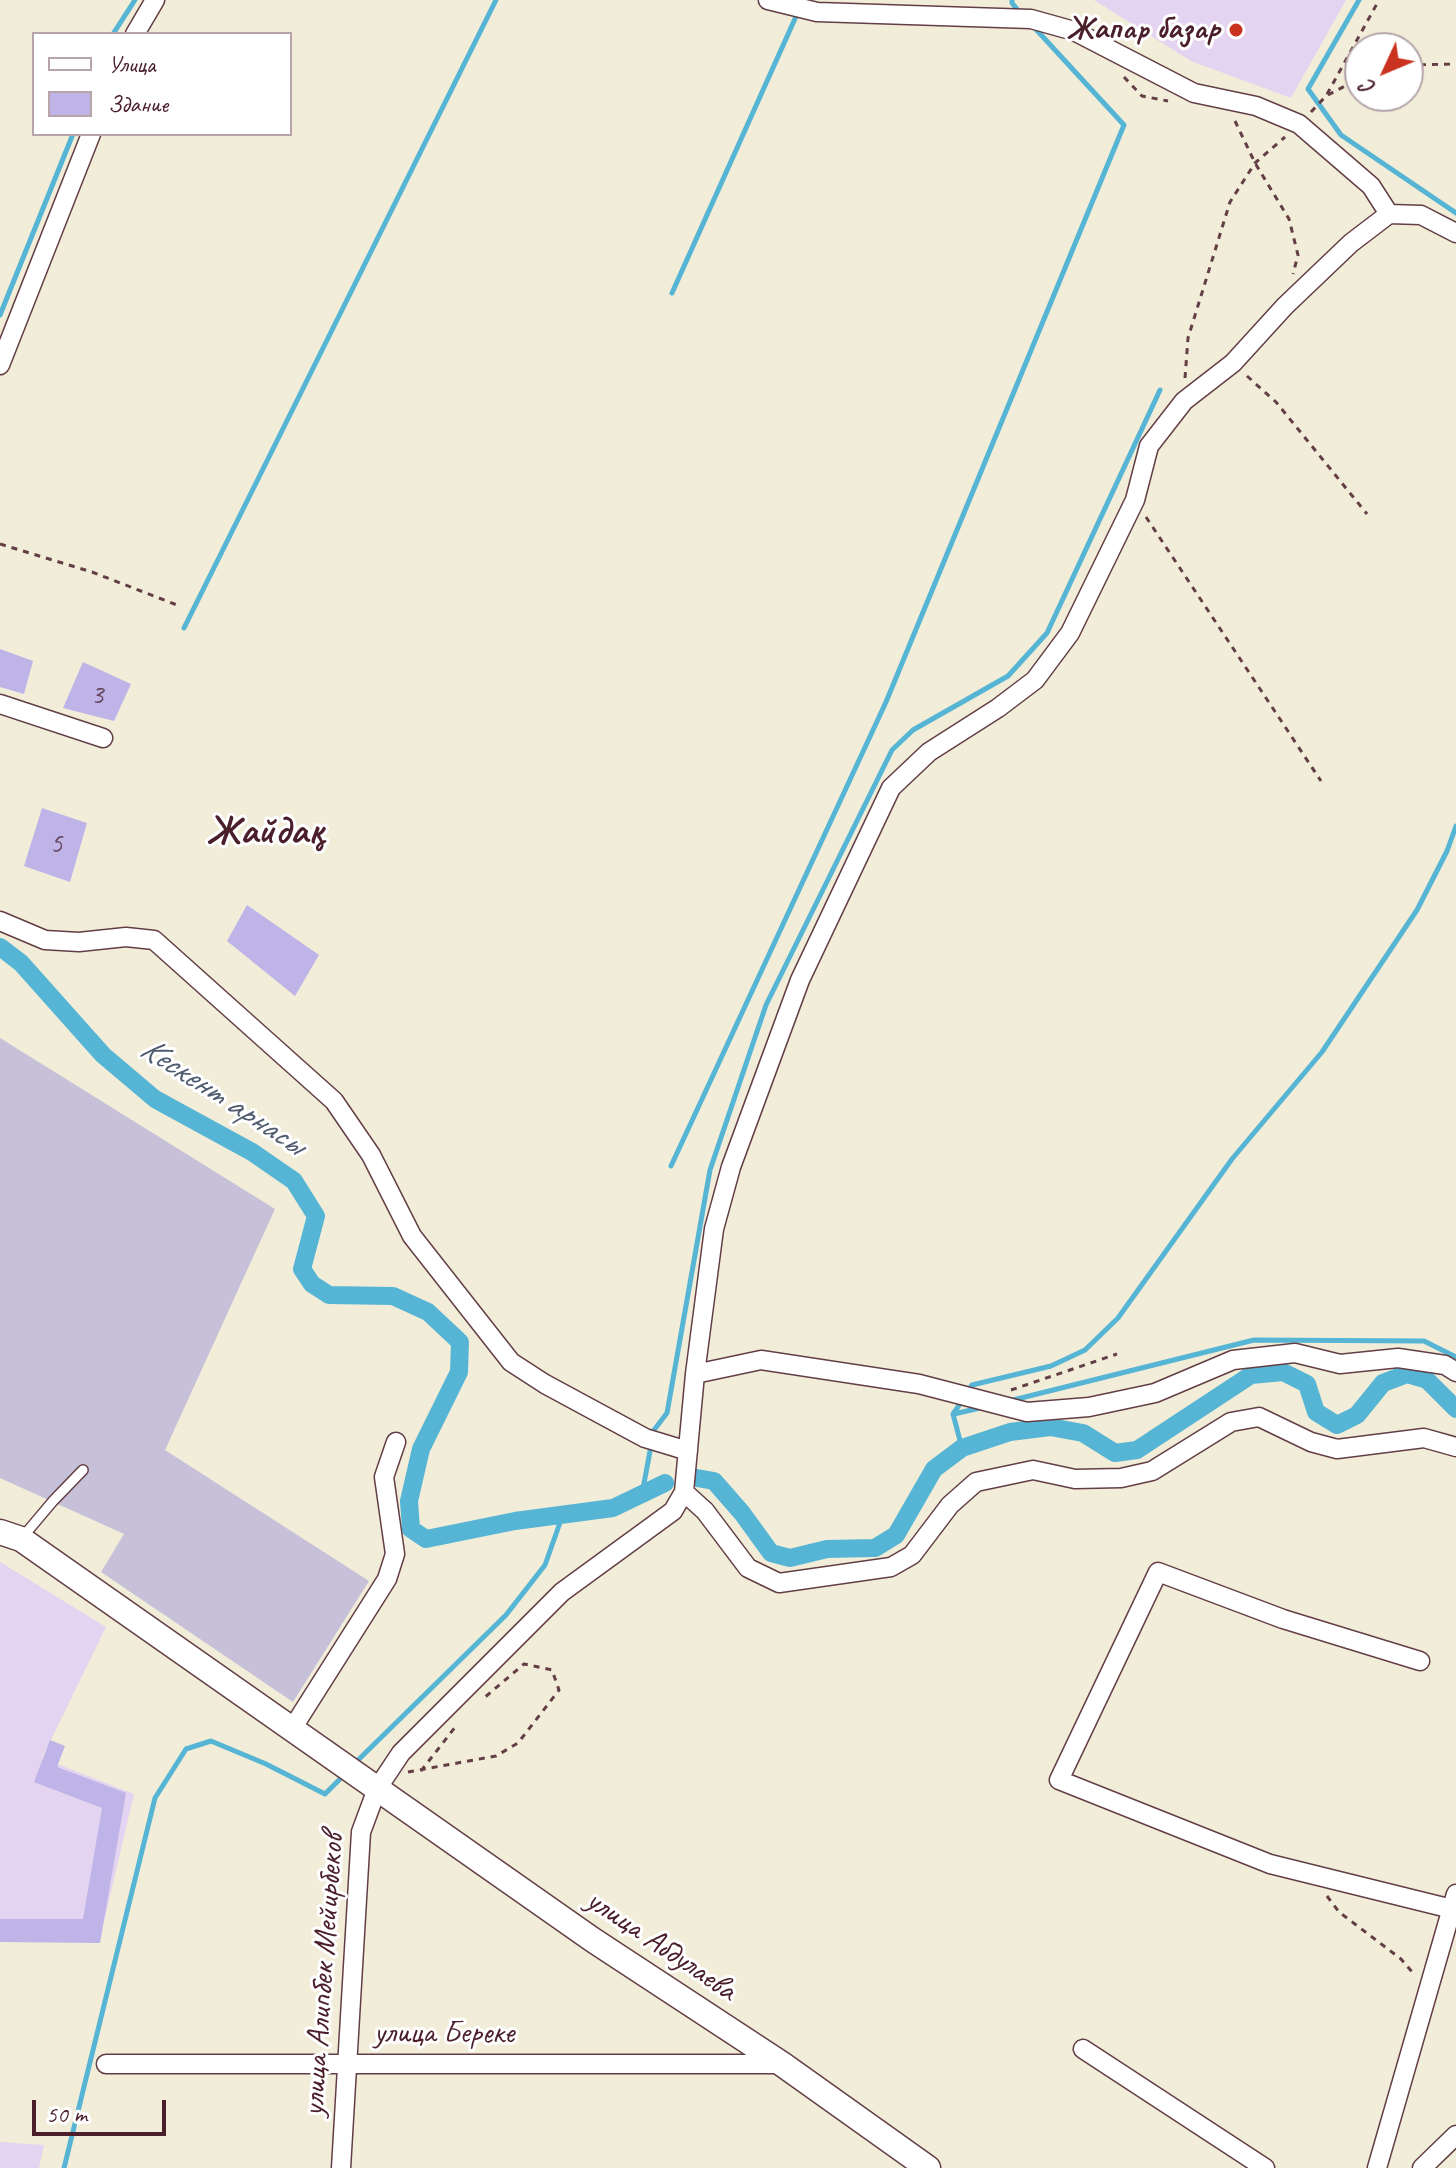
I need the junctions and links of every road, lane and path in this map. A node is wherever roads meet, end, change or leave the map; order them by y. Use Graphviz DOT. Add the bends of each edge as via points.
graph roads {
  1 [pos="155,0"];
  2 [pos="768,0"];
  3 [pos="1379,0"];
  4 [pos="136,32"];
  5 [pos="1456,64"];
  6 [pos="1424,65"];
  7 [pos="1344,86"];
  8 [pos="1326,96"];
  9 [pos="1225,99"];
  10 [pos="1299,124"];
  11 [pos="90,136"];
  12 [pos="1255,163"];
  13 [pos="1389,214"];
  14 [pos="1456,233"];
  15 [pos="1285,306"];
  16 [pos="1233,363"];
  17 [pos="0,365"];
  18 [pos="1184,401"];
  19 [pos="1135,500"];
  20 [pos="1367,514"];
  21 [pos="0,544"];
  22 [pos="177,605"];
  23 [pos="0,704"];
  24 [pos="103,738"];
  25 [pos="1321,781"];
  26 [pos="0,921"];
  27 [pos="1117,1354"];
  28 [pos="1456,1372"];
  29 [pos="695,1374"];
  30 [pos="981,1400"];
  31 [pos="396,1442"];
  32 [pos="1456,1447"];
  33 [pos="688,1451"];
  34 [pos="83,1470"];
  35 [pos="684,1492"];
  36 [pos="10,1536"];
  37 [pos="1420,1661"];
  38 [pos="478,1703"];
  39 [pos="457,1724"];
  40 [pos="292,1729"];
  41 [pos="421,1771"];
  42 [pos="375,1779"];
  43 [pos="1310,1874"];
  44 [pos="1454,1902"];
  45 [pos="1428,1991"];
  46 [pos="1083,2049"];
  47 [pos="106,2064"];
  48 [pos="347,2064"];
  49 [pos="782,2064"];
  50 [pos="1456,2135"];
  51 [pos="341,2168"];
  52 [pos="928,2168"];
  53 [pos="1265,2168"];
  54 [pos="1377,2168"];
  55 [pos="1422,2168"];
  1 -- 4 [label="street"];
  2 -- 9 [label="street" via="817,12 1031,19 1074,31 1194,93"];
  3 -- 8 [label="path"];
  5 -- 6 [label="path"];
  7 -- 8 [label="path"];
  8 -- 10 [label="path"];
  9 -- 10 [label="street"];
  9 -- 12 [label="path"];
  10 -- 12 [label="path"];
  10 -- 13 [label="street" via="1371,186"];
  11 -- 17 [label="street"];
  12 -- 15 [label="path" via="1289,219 1298,255"];
  12 -- 18 [label="path" via="1230,202 1188,338"];
  13 -- 14 [label="street" via="1421,215"];
  13 -- 15 [label="street"];
  15 -- 16 [label="street"];
  16 -- 18 [label="street"];
  16 -- 20 [label="path" via="1276,402"];
  18 -- 19 [label="street" via="1149,446"];
  19 -- 25 [label="path"];
  19 -- 29 [label="street" via="1070,633 1035,680 929,752 891,788 800,980 731,1167 714,1229"];
  21 -- 22 [label="path"];
  23 -- 24 [label="street"];
  26 -- 33 [label="street" via="45,940 154,940 334,1101 371,1155 412,1236 511,1362 652,1440"];
  27 -- 30 [label="path"];
  28 -- 30 [label="street" via="1445,1365 1398,1358 1340,1364 1295,1353 1233,1360 1155,1393 1089,1407 1027,1412"];
  29 -- 30 [label="street" via="761,1360 919,1384"];
  29 -- 33 [label="street"];
  31 -- 40 [label="street" via="384,1477 395,1554 387,1579"];
  32 -- 35 [label="street" via="1424,1438 1337,1449 1259,1417 1231,1422 1152,1471 1075,1479 1033,1470 976,1482 950,1505 912,1555 891,1567 779,1583 748,1568"];
  33 -- 35 [label="street"];
  34 -- 36 [label="lane"];
  35 -- 42 [label="street, улица Алипбек Мейирбеков" via="673,1511 562,1592"];
  36 -- 40 [label="main road, улица Абдулаева"];
  37 -- 43 [label="street" via="1283,1619 1158,1572 1059,1780 1270,1864"];
  38 -- 41 [label="path" via="524,1664 552,1670 559,1690 518,1743 496,1756"];
  39 -- 41 [label="path"];
  40 -- 42 [label="main road, улица Абдулаева"];
  41 -- 42 [label="path"];
  42 -- 48 [label="street, улица Алипбек Мейирбеков" via="361,1832"];
  42 -- 49 [label="main road, улица Абдулаева" via="593,1940"];
  43 -- 44 [label="street"];
  43 -- 45 [label="path" via="1339,1912 1401,1959"];
  44 -- 45 [label="street"];
  45 -- 54 [label="street"];
  46 -- 53 [label="street"];
  47 -- 48 [label="street, улица Береке"];
  48 -- 49 [label="street, улица Береке"];
  48 -- 51 [label="street, улица Алипбек Мейирбеков"];
  49 -- 52 [label="main road, улица Абдулаева"];
  50 -- 55 [label="street"];
}
